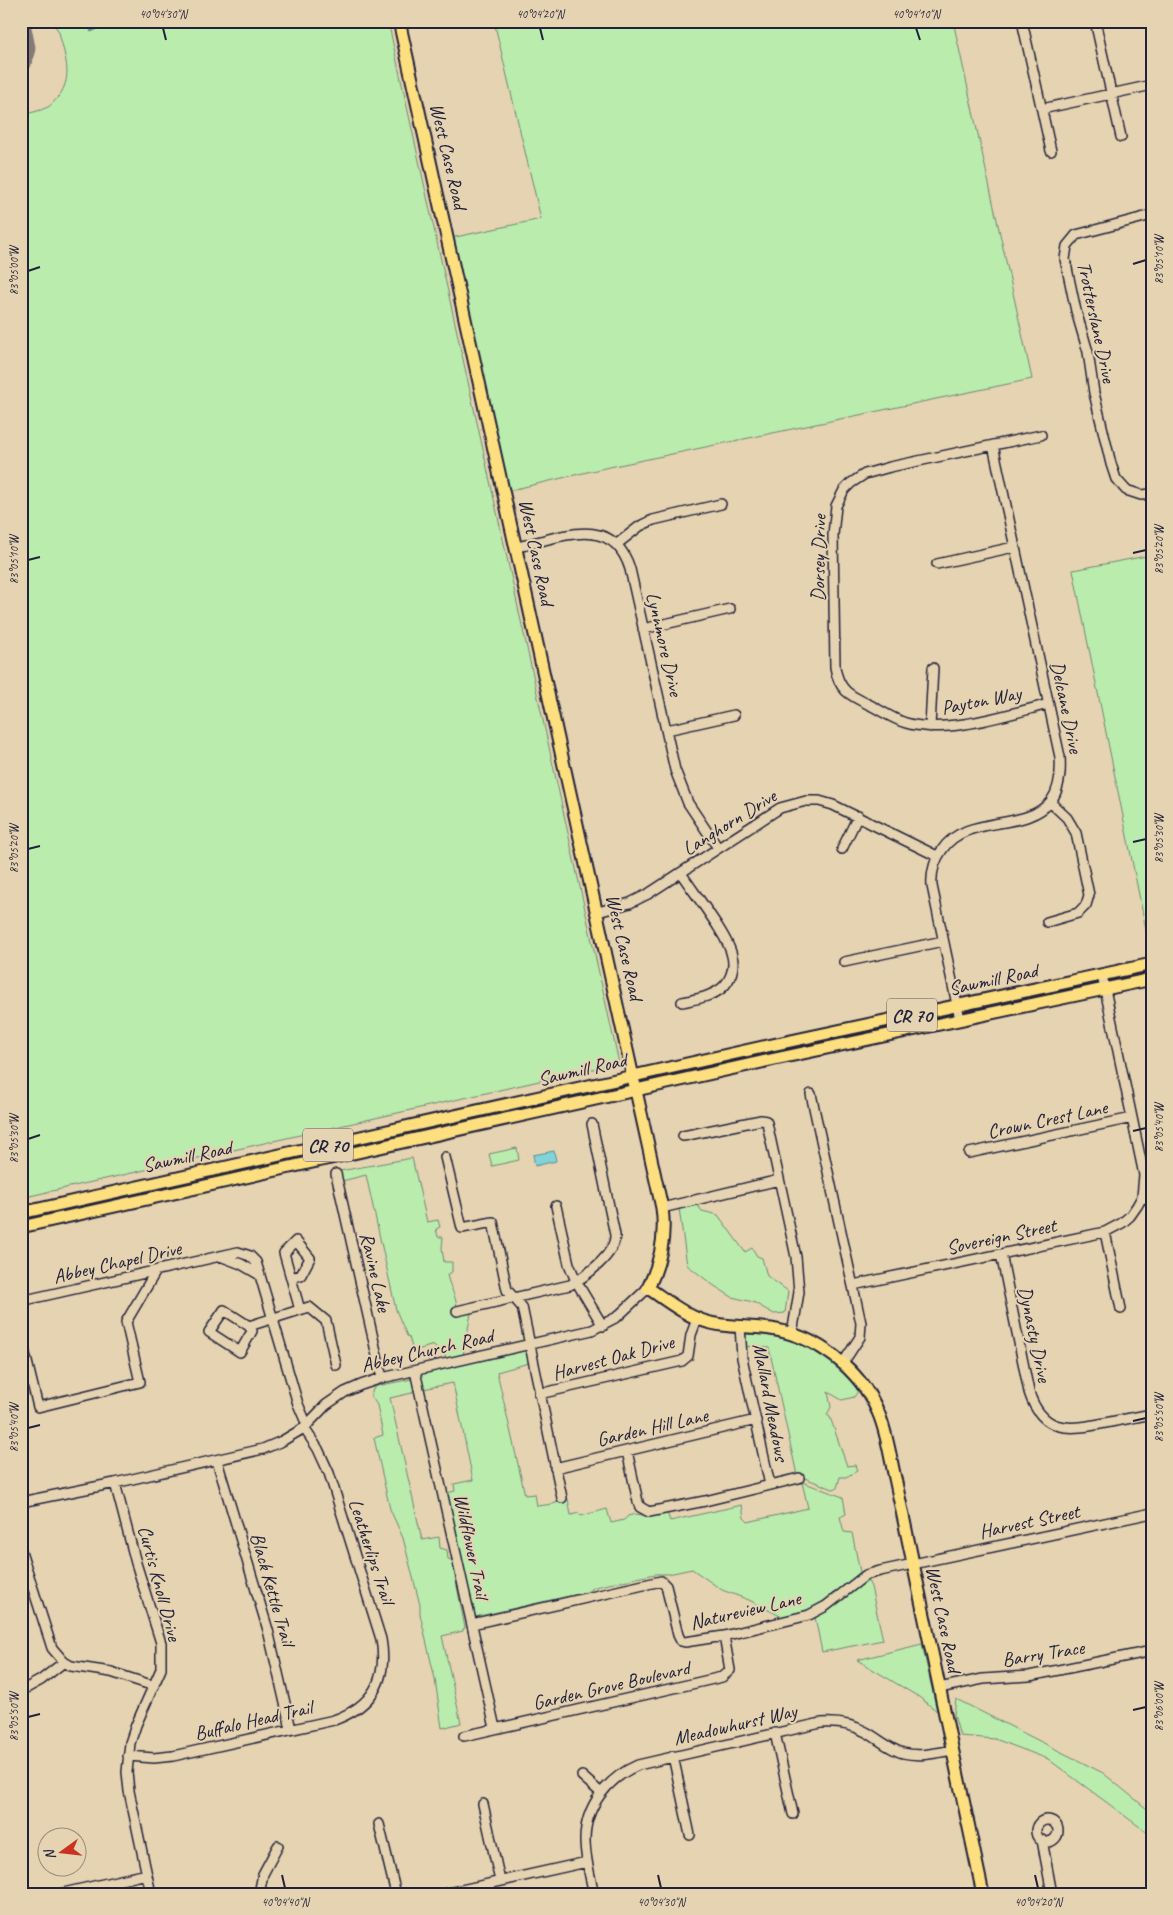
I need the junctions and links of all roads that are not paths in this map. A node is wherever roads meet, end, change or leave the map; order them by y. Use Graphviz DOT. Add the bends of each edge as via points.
graph roads {
  1 [pos="400,21"];
  2 [pos="1022,21"];
  3 [pos="1095,21"];
  4 [pos="1152,84"];
  5 [pos="1111,94"];
  6 [pos="1042,109"];
  7 [pos="1121,137"];
  8 [pos="1051,151"];
  9 [pos="1152,215"];
  10 [pos="1041,435"];
  11 [pos="992,445"];
  12 [pos="1152,494"];
  13 [pos="721,504"];
  14 [pos="617,544"];
  15 [pos="517,547"];
  16 [pos="1014,547"];
  17 [pos="937,564"];
  18 [pos="730,609"];
  19 [pos="643,628"];
  20 [pos="933,668"];
  21 [pos="864,702"];
  22 [pos="1049,704"];
  23 [pos="734,715"];
  24 [pos="930,728"];
  25 [pos="666,730"];
  26 [pos="1050,802"];
  27 [pos="858,816"];
  28 [pos="718,848"];
  29 [pos="842,848"];
  30 [pos="938,856"];
  31 [pos="681,873"];
  32 [pos="598,912"];
  33 [pos="1046,922"];
  34 [pos="943,941"];
  35 [pos="844,962"];
  36 [pos="1152,964"];
  37 [pos="1102,975"];
  38 [pos="1152,979"];
  39 [pos="1104,989"];
  40 [pos="682,1002"];
  41 [pos="957,1006"];
  42 [pos="960,1019"];
  43 [pos="634,1077"];
  44 [pos="637,1090"];
  45 [pos="811,1094"];
  46 [pos="1132,1118"];
  47 [pos="592,1124"];
  48 [pos="683,1136"];
  49 [pos="969,1153"];
  50 [pos="445,1158"];
  51 [pos="336,1174"];
  52 [pos="779,1180"];
  53 [pos="1142,1197"];
  54 [pos="1152,1200"];
  55 [pos="556,1206"];
  56 [pos="662,1208"];
  57 [pos="21,1213"];
  58 [pos="21,1227"];
  59 [pos="1104,1232"];
  60 [pos="1001,1254"];
  61 [pos="156,1271"];
  62 [pos="291,1278"];
  63 [pos="576,1281"];
  64 [pos="853,1285"];
  65 [pos="648,1288"];
  66 [pos="513,1298"];
  67 [pos="21,1301"];
  68 [pos="1121,1308"];
  69 [pos="300,1310"];
  70 [pos="457,1311"];
  71 [pos="272,1317"];
  72 [pos="697,1319"];
  73 [pos="249,1326"];
  74 [pos="603,1326"];
  75 [pos="740,1326"];
  76 [pos="792,1334"];
  77 [pos="21,1337"];
  78 [pos="530,1345"];
  79 [pos="843,1363"];
  80 [pos="336,1365"];
  81 [pos="415,1371"];
  82 [pos="382,1378"];
  83 [pos="539,1394"];
  84 [pos="1152,1414"];
  85 [pos="756,1420"];
  86 [pos="305,1426"];
  87 [pos="627,1451"];
  88 [pos="217,1461"];
  89 [pos="555,1468"];
  90 [pos="799,1478"];
  91 [pos="115,1483"];
  92 [pos="770,1485"];
  93 [pos="562,1498"];
  94 [pos="21,1502"];
  95 [pos="1152,1513"];
  96 [pos="21,1551"];
  97 [pos="913,1564"];
  98 [pos="31,1584"];
  99 [pos="21,1587"];
  100 [pos="472,1624"];
  101 [pos="724,1636"];
  102 [pos="1152,1651"];
  103 [pos="64,1662"];
  104 [pos="154,1686"];
  105 [pos="939,1688"];
  106 [pos="375,1690"];
  107 [pos="21,1691"];
  108 [pos="496,1728"];
  109 [pos="291,1729"];
  110 [pos="775,1733"];
  111 [pos="464,1736"];
  112 [pos="953,1750"];
  113 [pos="128,1756"];
  114 [pos="673,1756"];
  115 [pos="582,1776"];
  116 [pos="601,1793"];
  117 [pos="483,1804"];
  118 [pos="793,1814"];
  119 [pos="379,1824"];
  120 [pos="690,1835"];
  121 [pos="1042,1840"];
  122 [pos="278,1846"];
  123 [pos="588,1862"];
  124 [pos="147,1874"];
  125 [pos="500,1881"];
  126 [pos="59,1894"];
  127 [pos="151,1894"];
  128 [pos="259,1894"];
  129 [pos="396,1894"];
  130 [pos="443,1894"];
  131 [pos="594,1894"];
  132 [pos="983,1894"];
  133 [pos="1052,1894"];
  1 -- 15 [label="main road, West Case Road"];
  2 -- 6 [label="street"];
  3 -- 5 [label="street"];
  4 -- 5 [label="street"];
  5 -- 6 [label="street"];
  5 -- 7 [label="street"];
  6 -- 8 [label="street"];
  9 -- 12 [label="street, Trotterslane Drive" via="1076,235 1067,246 1065,259 1116,479 1126,490 1141,495"];
  10 -- 11 [label="street, Dorsey Drive"];
  11 -- 16 [label="street, Delcane Drive"];
  11 -- 21 [label="street, Dorsey Drive" via="865,474 851,483 838,500 833,535 835,667 843,689"];
  13 -- 14 [label="street" via="653,520"];
  14 -- 15 [label="street" via="603,535 588,533"];
  14 -- 19 [label="street, Lynnmore Drive" via="628,562"];
  15 -- 32 [label="main road, West Case Road"];
  16 -- 17 [label="street"];
  16 -- 22 [label="street, Delcane Drive"];
  18 -- 19 [label="street"];
  19 -- 25 [label="street, Lynnmore Drive"];
  20 -- 24 [label="street"];
  21 -- 24 [label="street, Payton Way" via="906,723"];
  22 -- 24 [label="street, Payton Way" via="953,726"];
  22 -- 26 [label="street, Delcane Drive" via="1061,769 1060,780"];
  23 -- 25 [label="street"];
  25 -- 28 [label="street, Lynnmore Drive" via="681,789"];
  26 -- 30 [label="street" via="1028,815 958,834"];
  26 -- 33 [label="street" via="1067,818 1076,833 1089,895 1086,905 1078,913"];
  27 -- 28 [label="street, Langhorn Drive" via="826,802 793,803 768,814"];
  27 -- 29 [label="street"];
  27 -- 30 [label="street, Langhorn Drive"];
  28 -- 31 [label="street, Langhorn Drive"];
  30 -- 34 [label="street" via="932,878"];
  31 -- 32 [label="street, Langhorn Drive" via="639,899"];
  31 -- 40 [label="street" via="726,940 733,964 724,987 708,996"];
  32 -- 43 [label="main road, West Case Road"];
  34 -- 35 [label="street"];
  34 -- 41 [label="street"];
  36 -- 37 [label="main road, Sawmill Road / CR 70"];
  37 -- 39 [label="street"];
  37 -- 41 [label="main road, Sawmill Road / CR 70"];
  38 -- 39 [label="main road, Sawmill Road / CR 70"];
  39 -- 42 [label="main road, Sawmill Road / CR 70"];
  39 -- 46 [label="street"];
  41 -- 42 [label="street"];
  41 -- 43 [label="main road, Sawmill Road / CR 70"];
  42 -- 44 [label="main road, Sawmill Road / CR 70"];
  43 -- 44 [label="main road, West Case Road"];
  43 -- 57 [label="main road, Sawmill Road / CR 70"];
  44 -- 56 [label="main road, Abbey Church Road"];
  44 -- 58 [label="main road, Sawmill Road / CR 70"];
  45 -- 64 [label="street"];
  46 -- 49 [label="street, Crown Crest Lane"];
  46 -- 53 [label="street" via="1144,1176"];
  47 -- 63 [label="street" via="615,1240 596,1266"];
  48 -- 52 [label="street" via="766,1121"];
  50 -- 66 [label="street" via="462,1228 493,1222 507,1290"];
  51 -- 82 [label="street, Ravine Lake"];
  52 -- 56 [label="street"];
  52 -- 76 [label="street" via="798,1275 799,1292"];
  53 -- 54 [label="street"];
  53 -- 59 [label="street, Sovereign Street" via="1130,1216"];
  55 -- 63 [label="street"];
  56 -- 65 [label="main road, Abbey Church Road" via="664,1242"];
  59 -- 60 [label="street, Sovereign Street"];
  59 -- 68 [label="street"];
  60 -- 64 [label="street, Sovereign Street"];
  60 -- 84 [label="street, Dynasty Drive" via="1029,1392 1034,1406 1044,1418 1058,1426 1076,1429"];
  61 -- 67 [label="street, Abbey Chapel Drive"];
  61 -- 71 [label="street, Abbey Chapel Drive" via="244,1253 254,1259"];
  61 -- 77 [label="street" via="126,1322 140,1382 38,1407"];
  62 -- 69 [label="street"];
  63 -- 66 [label="street"];
  63 -- 74 [label="street"];
  64 -- 79 [label="street" via="862,1330 857,1344"];
  65 -- 72 [label="main road, West Case Road"];
  65 -- 74 [label="street, Abbey Church Road" via="622,1314"];
  66 -- 70 [label="street"];
  66 -- 78 [label="street" via="522,1307"];
  69 -- 71 [label="street"];
  69 -- 80 [label="street" via="309,1307 326,1321"];
  71 -- 73 [label="street"];
  71 -- 86 [label="street, Abbey Chapel Drive"];
  72 -- 75 [label="main road, West Case Road"];
  72 -- 83 [label="street, Harvest Oak Drive" via="688,1356 682,1361"];
  73 -- 73 [label="street" via="252,1331 240,1352 209,1332 224,1310"];
  74 -- 78 [label="street, Abbey Church Road"];
  75 -- 76 [label="main road, West Case Road"];
  75 -- 85 [label="street, Mallard Meadows" via="742,1358"];
  76 -- 79 [label="main road, West Case Road"];
  78 -- 81 [label="street, Abbey Church Road"];
  78 -- 83 [label="street"];
  79 -- 97 [label="main road, West Case Road" via="878,1412"];
  81 -- 82 [label="street, Abbey Church Road"];
  81 -- 100 [label="street, Wildflower Trail"];
  82 -- 86 [label="street, Abbey Church Road" via="345,1392"];
  83 -- 89 [label="street"];
  85 -- 87 [label="street, Garden Hill Lane"];
  85 -- 92 [label="street, Mallard Meadows"];
  86 -- 88 [label="street, Abbey Church Road" via="271,1446"];
  86 -- 106 [label="street, Leatherlips Trail" via="329,1474 381,1639 384,1665"];
  87 -- 89 [label="street, Garden Hill Lane"];
  87 -- 92 [label="street" via="638,1502 649,1512"];
  88 -- 91 [label="street, Abbey Church Road"];
  88 -- 109 [label="street, Black Kettle Trail" via="268,1630"];
  89 -- 93 [label="street"];
  90 -- 92 [label="street"];
  91 -- 94 [label="street, Abbey Church Road"];
  91 -- 104 [label="street, Curtis Knoll Drive" via="161,1643 161,1669"];
  95 -- 97 [label="street, Harvest Street"];
  96 -- 98 [label="street"];
  97 -- 101 [label="street, Natureview Lane" via="866,1575 809,1615"];
  97 -- 105 [label="main road, West Case Road"];
  98 -- 99 [label="street"];
  98 -- 103 [label="street" via="52,1648"];
  100 -- 101 [label="street, Natureview Lane" via="661,1581 666,1586 681,1641"];
  100 -- 108 [label="street, Wildflower Trail"];
  101 -- 108 [label="street, Garden Grove Boulevard" via="730,1670 722,1677"];
  102 -- 105 [label="street, Barry Trace" via="1029,1676 983,1679"];
  103 -- 104 [label="street" via="75,1667 123,1675"];
  103 -- 107 [label="street"];
  104 -- 113 [label="street, Curtis Knoll Drive" via="136,1725"];
  105 -- 112 [label="main road, West Case Road"];
  106 -- 109 [label="street, Buffalo Head Trail" via="358,1709 346,1716"];
  108 -- 111 [label="street, Garden Grove Boulevard"];
  109 -- 113 [label="street, Buffalo Head Trail" via="173,1756"];
  110 -- 112 [label="street, Meadowhurst Way" via="834,1722 858,1728 891,1749 903,1752 922,1755"];
  110 -- 114 [label="street, Meadowhurst Way"];
  110 -- 118 [label="street"];
  112 -- 132 [label="main road, West Case Road"];
  113 -- 124 [label="street, Curtis Knoll Drive" via="129,1792"];
  114 -- 116 [label="street, Meadowhurst Way" via="627,1770"];
  114 -- 120 [label="street"];
  115 -- 116 [label="street"];
  116 -- 123 [label="street, Meadowhurst Way" via="589,1815 585,1833"];
  117 -- 125 [label="street"];
  119 -- 129 [label="street"];
  121 -- 133 [label="street"];
  122 -- 128 [label="street" via="262,1876"];
  123 -- 125 [label="street"];
  123 -- 131 [label="street, Meadowhurst Way"];
  124 -- 126 [label="street"];
  124 -- 127 [label="street, Curtis Knoll Drive"];
  125 -- 130 [label="street"];
}
